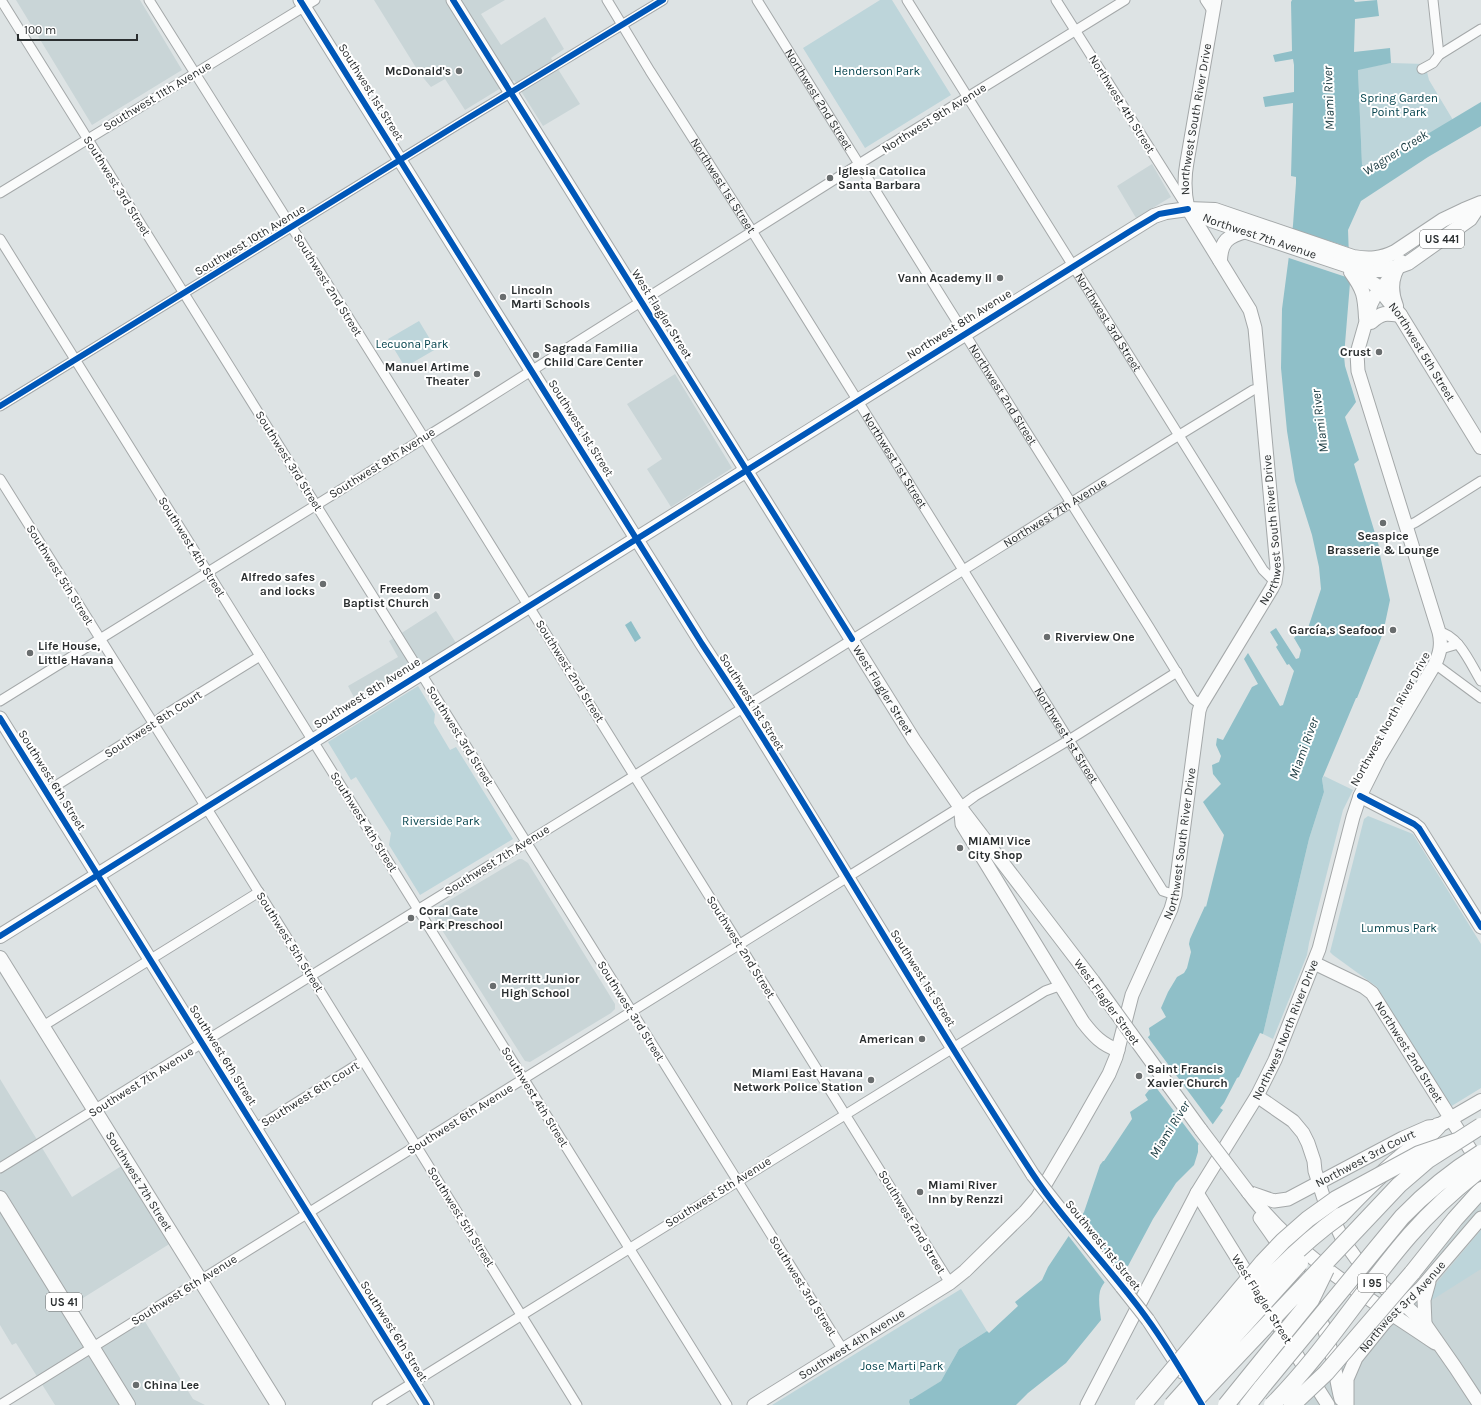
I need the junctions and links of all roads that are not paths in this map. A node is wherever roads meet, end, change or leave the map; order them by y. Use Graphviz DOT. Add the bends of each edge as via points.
graph roads {
  1 [pos="1,0"];
  2 [pos="149,0"];
  3 [pos="453,0"];
  4 [pos="607,0"];
  5 [pos="663,0"];
  6 [pos="757,0"];
  7 [pos="907,0"];
  8 [pos="1056,0"];
  9 [pos="1125,0"];
  10 [pos="1205,0"];
  11 [pos="1433,0"];
  12 [pos="306,2"];
  13 [pos="1214,6"];
  14 [pos="622,25"];
  15 [pos="1481,29"];
  16 [pos="1075,31"];
  17 [pos="1439,55"];
  18 [pos="1422,69"];
  19 [pos="195,73"];
  20 [pos="511,93"];
  21 [pos="968,97"];
  22 [pos="87,139"];
  23 [pos="400,160"];
  24 [pos="860,164"];
  25 [pos="0,193"];
  26 [pos="1481,204"];
  27 [pos="1188,209"];
  28 [pos="1457,214"];
  29 [pos="291,227"];
  30 [pos="1246,231"];
  31 [pos="1264,231"];
  32 [pos="752,232"];
  33 [pos="0,239"];
  34 [pos="1220,260"];
  35 [pos="1073,266"];
  36 [pos="1349,266"];
  37 [pos="1397,267"];
  38 [pos="1367,273"];
  39 [pos="1381,290"];
  40 [pos="183,293"];
  41 [pos="641,301"];
  42 [pos="1400,315"];
  43 [pos="1369,320"];
  44 [pos="965,333"];
  45 [pos="75,360"];
  46 [pos="531,370"];
  47 [pos="1260,388"];
  48 [pos="857,401"];
  49 [pos="0,406"];
  50 [pos="1179,436"];
  51 [pos="423,438"];
  52 [pos="1481,447"];
  53 [pos="747,470"];
  54 [pos="0,479"];
  55 [pos="1481,481"];
  56 [pos="1071,503"];
  57 [pos="316,504"];
  58 [pos="1406,527"];
  59 [pos="636,539"];
  60 [pos="964,570"];
  61 [pos="208,572"];
  62 [pos="1275,582"];
  63 [pos="528,606"];
  64 [pos="1439,632"];
  65 [pos="100,639"];
  66 [pos="852,640"];
  67 [pos="1458,644"];
  68 [pos="1441,649"];
  69 [pos="260,656"];
  70 [pos="1436,664"];
  71 [pos="1177,672"];
  72 [pos="421,673"];
  73 [pos="1481,681"];
  74 [pos="1481,698"];
  75 [pos="0,701"];
  76 [pos="1201,705"];
  77 [pos="743,707"];
  78 [pos="0,718"];
  79 [pos="153,724"];
  80 [pos="313,740"];
  81 [pos="1069,740"];
  82 [pos="634,776"];
  83 [pos="46,792"];
  84 [pos="1360,796"];
  85 [pos="206,807"];
  86 [pos="960,807"];
  87 [pos="526,842"];
  88 [pos="98,874"];
  89 [pos="848,877"];
  90 [pos="259,892"];
  91 [pos="1175,895"];
  92 [pos="418,909"];
  93 [pos="1481,927"];
  94 [pos="0,936"];
  95 [pos="739,945"];
  96 [pos="0,958"];
  97 [pos="151,959"];
  98 [pos="1314,963"];
  99 [pos="311,976"];
  100 [pos="1063,988"];
  101 [pos="631,1011"];
  102 [pos="43,1026"];
  103 [pos="202,1043"];
  104 [pos="952,1047"];
  105 [pos="1118,1050"];
  106 [pos="363,1061"];
  107 [pos="524,1078"];
  108 [pos="1257,1096"];
  109 [pos="1481,1101"];
  110 [pos="95,1110"];
  111 [pos="845,1114"];
  112 [pos="1444,1122"];
  113 [pos="1481,1126"];
  114 [pos="256,1128"];
  115 [pos="1457,1141"];
  116 [pos="416,1146"];
  117 [pos="1481,1153"];
  118 [pos="1314,1161"];
  119 [pos="0,1168"];
  120 [pos="1481,1168"];
  121 [pos="1336,1174"];
  122 [pos="737,1180"];
  123 [pos="1319,1183"];
  124 [pos="1481,1190"];
  125 [pos="1197,1194"];
  126 [pos="1250,1195"];
  127 [pos="0,1198"];
  128 [pos="308,1213"];
  129 [pos="1340,1216"];
  130 [pos="1481,1218"];
  131 [pos="629,1248"];
  132 [pos="1330,1258"];
  133 [pos="1431,1276"];
  134 [pos="201,1280"];
  135 [pos="950,1283"];
  136 [pos="1404,1304"];
  137 [pos="1393,1314"];
  138 [pos="522,1315"];
  139 [pos="1425,1324"];
  140 [pos="92,1347"];
  141 [pos="1441,1347"];
  142 [pos="843,1350"];
  143 [pos="413,1382"];
  144 [pos="0,1404"];
  145 [pos="128,1405"];
  146 [pos="278,1405"];
  147 [pos="377,1405"];
  148 [pos="427,1405"];
  149 [pos="577,1405"];
  150 [pos="727,1405"];
  151 [pos="754,1405"];
  152 [pos="1087,1405"];
  153 [pos="1143,1405"];
  154 [pos="1154,1405"];
  155 [pos="1172,1405"];
  156 [pos="1191,1405"];
  157 [pos="1202,1405"];
  158 [pos="1226,1405"];
  159 [pos="1248,1405"];
  160 [pos="1272,1405"];
  161 [pos="1292,1405"];
  162 [pos="1328,1405"];
  163 [pos="1343,1405"];
  164 [pos="1347,1405"];
  165 [pos="1480,1405"];
  1 -- 22 [label="street, Southwest 3rd Street"];
  2 -- 19 [label="street, Southwest 2nd Street"];
  3 -- 20 [label="main road, West Flagler Street"];
  4 -- 14 [label="street, Northwest 1st Street"];
  5 -- 14 [label="street, Southwest 10th Avenue"];
  6 -- 24 [label="street, Northwest 2nd Street"];
  7 -- 21 [label="street, Northwest 3rd Street"];
  8 -- 16 [label="street, Northwest 4th Street"];
  9 -- 16 [label="street, Northwest 9th Avenue"];
  10 -- 13 [label="street"];
  11 -- 17 [label="street"];
  12 -- 19 [label="street, Southwest 11th Avenue"];
  12 -- 23 [label="main road, Southwest 1st Street"];
  13 -- 27 [label="main road, Northwest South River Drive" via="1185,174"];
  14 -- 20 [label="street, Southwest 10th Avenue"];
  14 -- 32 [label="street, Northwest 1st Street"];
  15 -- 17 [label="street"];
  16 -- 21 [label="street, Northwest 9th Avenue"];
  16 -- 27 [label="street, Northwest 4th Street"];
  17 -- 18 [label="street" via="1433,63"];
  19 -- 22 [label="street, Southwest 11th Avenue"];
  19 -- 29 [label="street, Southwest 2nd Street"];
  20 -- 23 [label="street, Southwest 10th Avenue"];
  20 -- 41 [label="main road, West Flagler Street"];
  21 -- 24 [label="street, Northwest 9th Avenue"];
  21 -- 35 [label="street, Northwest 3rd Street"];
  22 -- 25 [label="street, Southwest 11th Avenue"];
  22 -- 40 [label="street, Southwest 3rd Street"];
  23 -- 29 [label="street, Southwest 10th Avenue"];
  23 -- 46 [label="main road, Southwest 1st Street"];
  24 -- 32 [label="street, Northwest 9th Avenue"];
  24 -- 44 [label="street, Northwest 2nd Street"];
  26 -- 28 [label="main road, Northwest 7th Avenue / US 441"];
  26 -- 37 [label="main road, Northwest 7th Avenue / US 441" via="1470,219 1418,256"];
  27 -- 30 [label="main road, Northwest 7th Avenue / US 441" via="1211,220"];
  27 -- 31 [label="main road, Northwest 7th Avenue / US 441" via="1215,210"];
  27 -- 34 [label="main road, Northwest South River Drive"];
  27 -- 35 [label="main road, Northwest 8th Avenue / US 441" via="1154,216"];
  28 -- 37 [label="main road" via="1446,226 1403,258"];
  28 -- 38 [label="main road, Northwest 7th Avenue / US 441" via="1443,220 1388,256"];
  29 -- 40 [label="street, Southwest 10th Avenue"];
  29 -- 51 [label="street, Southwest 2nd Street"];
  30 -- 31 [label="main road, Northwest 7th Avenue / US 441"];
  30 -- 34 [label="main road" via="1229,238 1221,251"];
  31 -- 36 [label="main road, Northwest 7th Avenue / US 441"];
  31 -- 38 [label="main road, Northwest 7th Avenue / US 441" via="1353,257"];
  32 -- 41 [label="street, Northwest 9th Avenue"];
  32 -- 48 [label="street, Northwest 1st Street"];
  33 -- 45 [label="street, Southwest 4th Street"];
  34 -- 47 [label="main road, Northwest South River Drive" via="1253,318"];
  35 -- 44 [label="main road, Northwest 8th Avenue / US 441"];
  35 -- 50 [label="street, Northwest 3rd Street"];
  36 -- 38 [label="main road, Northwest 5th Street"];
  37 -- 38 [label="main road, Northwest 7th Avenue / US 441"];
  37 -- 39 [label="main road, Northwest North River Drive"];
  37 -- 42 [label="main road" via="1392,292"];
  38 -- 39 [label="main road, Northwest 5th Street"];
  38 -- 43 [label="main road" via="1365,298"];
  39 -- 42 [label="main road, Northwest 5th Street"];
  39 -- 43 [label="main road, Northwest North River Drive" via="1376,294"];
  40 -- 45 [label="street, Southwest 10th Avenue"];
  40 -- 57 [label="street, Southwest 3rd Street"];
  41 -- 46 [label="street, Southwest 9th Avenue"];
  41 -- 53 [label="main road, West Flagler Street"];
  42 -- 43 [label="main road" via="1386,313"];
  42 -- 52 [label="main road, Northwest 5th Street"];
  43 -- 58 [label="main road, Northwest North River Drive" via="1363,355 1358,362 1359,376"];
  44 -- 48 [label="main road, Northwest 8th Avenue / US 441"];
  44 -- 56 [label="street, Northwest 2nd Street"];
  45 -- 49 [label="street, Southwest 10th Avenue"];
  45 -- 61 [label="street, Southwest 4th Street"];
  46 -- 51 [label="street, Southwest 9th Avenue"];
  46 -- 59 [label="main road, Southwest 1st Street"];
  47 -- 50 [label="street, Northwest 7th Avenue"];
  47 -- 62 [label="main road, Northwest South River Drive" via="1277,560"];
  48 -- 53 [label="main road, Northwest 8th Avenue / US 441"];
  48 -- 60 [label="street, Northwest 1st Street"];
  50 -- 56 [label="street, Northwest 7th Avenue"];
  50 -- 62 [label="street, Northwest 3rd Street" via="1263,570"];
  51 -- 57 [label="street, Southwest 9th Avenue"];
  51 -- 63 [label="street, Southwest 2nd Street"];
  53 -- 59 [label="main road, Southwest 8th Avenue / US 441"];
  53 -- 66 [label="main road, West Flagler Street"];
  54 -- 65 [label="street, Southwest 5th Street"];
  55 -- 58 [label="street"];
  56 -- 60 [label="street, Northwest 7th Avenue"];
  56 -- 71 [label="street, Northwest 2nd Street"];
  57 -- 61 [label="street, Southwest 9th Avenue"];
  57 -- 72 [label="street, Southwest 3rd Street"];
  58 -- 64 [label="main road, Northwest North River Drive"];
  59 -- 63 [label="main road, Southwest 8th Avenue / US 441"];
  59 -- 77 [label="main road, Southwest 1st Street"];
  60 -- 66 [label="street, Northwest 7th Avenue"];
  60 -- 81 [label="street, Northwest 1st Street"];
  61 -- 65 [label="street, Southwest 9th Avenue"];
  61 -- 69 [label="street, Southwest 4th Street"];
  62 -- 76 [label="main road, Northwest South River Drive"];
  63 -- 72 [label="main road, Southwest 8th Avenue / US 441"];
  63 -- 82 [label="street, Southwest 2nd Street"];
  64 -- 67 [label="street" via="1446,633"];
  64 -- 68 [label="main road, Northwest North River Drive"];
  65 -- 75 [label="street, Southwest 9th Avenue"];
  65 -- 79 [label="street, Southwest 5th Street"];
  66 -- 77 [label="street, Southwest 7th Avenue"];
  66 -- 86 [label="main road, West Flagler Street" via="914,740"];
  67 -- 68 [label="street"];
  67 -- 73 [label="street"];
  68 -- 70 [label="main road, Northwest North River Drive"];
  69 -- 79 [label="street, Southwest 8th Court"];
  69 -- 80 [label="street, Southwest 4th Street"];
  70 -- 74 [label="street"];
  70 -- 84 [label="main road, Northwest North River Drive"];
  71 -- 76 [label="street, Northwest 2nd Street" via="1193,700"];
  71 -- 81 [label="street, Southwest 6th Avenue"];
  72 -- 80 [label="main road, Southwest 8th Avenue / US 441"];
  72 -- 87 [label="street, Southwest 3rd Street"];
  76 -- 91 [label="main road, Northwest South River Drive" via="1197,719"];
  77 -- 82 [label="street, Southwest 7th Avenue"];
  77 -- 89 [label="main road, Southwest 1st Street"];
  78 -- 83 [label="main road, Southwest 6th Street"];
  79 -- 83 [label="street, Southwest 8th Court"];
  79 -- 85 [label="street, Southwest 5th Street"];
  80 -- 85 [label="main road, Southwest 8th Avenue / US 441"];
  80 -- 92 [label="street, Southwest 4th Street"];
  81 -- 86 [label="street, Southwest 6th Avenue"];
  81 -- 91 [label="street, Northwest 1st Street" via="1163,891"];
  82 -- 87 [label="street, Southwest 7th Avenue"];
  82 -- 95 [label="street, Southwest 2nd Street"];
  83 -- 88 [label="main road, Southwest 6th Street"];
  84 -- 93 [label="main road" via="1419,828"];
  84 -- 98 [label="main road, Northwest North River Drive"];
  85 -- 88 [label="main road, Southwest 8th Avenue / US 441"];
  85 -- 90 [label="street, Southwest 5th Street"];
  86 -- 89 [label="street, Southwest 6th Avenue"];
  86 -- 100 [label="main road, West Flagler Street" via="962,824"];
  86 -- 126 [label="main road, West Flagler Street, bridge" via="1093,981"];
  87 -- 92 [label="street, Southwest 7th Avenue"];
  87 -- 101 [label="street, Southwest 3rd Street"];
  88 -- 94 [label="main road, Southwest 8th Avenue / US 441"];
  88 -- 97 [label="main road, Southwest 6th Street"];
  89 -- 95 [label="street, Southwest 6th Avenue"];
  89 -- 104 [label="main road, Southwest 1st Street"];
  90 -- 97 [label="street"];
  90 -- 99 [label="street, Southwest 5th Street"];
  91 -- 105 [label="main road, Northwest South River Drive" via="1132,995"];
  92 -- 99 [label="street, Southwest 7th Avenue"];
  92 -- 107 [label="street, Southwest 4th Street"];
  95 -- 101 [label="street, Southwest 6th Avenue"];
  95 -- 111 [label="street, Southwest 2nd Street"];
  96 -- 102 [label="main road, Southwest 7th Street"];
  97 -- 102 [label="street"];
  97 -- 103 [label="main road, Southwest 6th Street"];
  98 -- 108 [label="main road, Northwest North River Drive" via="1275,1060"];
  98 -- 112 [label="main road, Northwest 2nd Street" via="1372,993"];
  99 -- 103 [label="street, Southwest 7th Avenue"];
  99 -- 106 [label="street, Southwest 5th Street"];
  100 -- 104 [label="street, Southwest 5th Avenue" via="1056,987 1045,991"];
  100 -- 105 [label="main road, West Flagler Street" via="1095,1037 1108,1047"];
  101 -- 107 [label="street, Southwest 6th Avenue"];
  101 -- 122 [label="street, Southwest 3rd Street"];
  102 -- 110 [label="main road, Southwest 7th Street"];
  103 -- 110 [label="street, Southwest 7th Avenue"];
  103 -- 114 [label="main road, Southwest 6th Street"];
  104 -- 111 [label="street, Southwest 5th Avenue"];
  104 -- 157 [label="main road, Southwest 1st Street, bridge" via="1034,1175 1148,1320"];
  105 -- 135 [label="main road, Northwest South River Drive" via="1109,1074 1036,1198 1025,1212"];
  106 -- 114 [label="street, Southwest 6th Court"];
  106 -- 116 [label="street, Southwest 5th Street"];
  107 -- 116 [label="street, Southwest 6th Avenue"];
  107 -- 131 [label="street, Southwest 4th Street"];
  108 -- 118 [label="main road" via="1299,1127"];
  108 -- 125 [label="main road, Northwest North River Drive"];
  109 -- 112 [label="main road, Northwest 3rd Court"];
  110 -- 119 [label="street, Southwest 7th Avenue"];
  110 -- 134 [label="main road, Southwest 7th Street"];
  111 -- 122 [label="street, Southwest 5th Avenue"];
  111 -- 135 [label="street, Southwest 2nd Street"];
  112 -- 120 [label="main road, Northwest 2nd Street"];
  112 -- 121 [label="main road, Northwest 3rd Court" via="1403,1138"];
  112 -- 129 [label="highway" via="1389,1167"];
  113 -- 115 [label="highway, bridge"];
  114 -- 128 [label="main road, Southwest 6th Street"];
  115 -- 132 [label="highway, bridge" via="1428,1160 1399,1185"];
  115 -- 153 [label="highway, bridge" via="1419,1154 1336,1199 1308,1219 1263,1262"];
  116 -- 128 [label="street, Southwest 6th Avenue"];
  116 -- 138 [label="street, Southwest 5th Street"];
  117 -- 159 [label="highway, bridge" via="1443,1179 1402,1217"];
  118 -- 121 [label="main road" via="1323,1172"];
  118 -- 123 [label="main road"];
  120 -- 160 [label="highway, I 95, bridge" via="1410,1235 1326,1343"];
  121 -- 123 [label="main road, Northwest 3rd Court"];
  122 -- 131 [label="street, Southwest 5th Avenue"];
  122 -- 142 [label="street, Southwest 3rd Street"];
  123 -- 126 [label="main road, Northwest 3rd Court" via="1282,1201"];
  123 -- 136 [label="main road" via="1330,1215 1355,1258 1375,1280"];
  124 -- 161 [label="highway, bridge" via="1326,1373"];
  125 -- 152 [label="main road, Northwest North River Drive"];
  125 -- 162 [label="main road, West Flagler Street"];
  126 -- 137 [label="main road, West Flagler Street" via="1275,1224 1305,1252"];
  126 -- 163 [label="main road, West Flagler Street" via="1255,1211 1297,1273 1320,1318 1330,1345"];
  127 -- 140 [label="main road, US 41"];
  128 -- 134 [label="street, Southwest 6th Avenue"];
  128 -- 143 [label="main road, Southwest 6th Street"];
  129 -- 154 [label="highway, bridge" via="1321,1229 1271,1277"];
  129 -- 155 [label="highway, bridge" via="1326,1235"];
  130 -- 133 [label="main road, Northwest 3rd Avenue"];
  131 -- 138 [label="street, Southwest 5th Avenue"];
  131 -- 150 [label="street, Southwest 4th Street"];
  132 -- 156 [label="highway, bridge"];
  132 -- 158 [label="highway, bridge" via="1312,1300"];
  133 -- 136 [label="main road, Northwest 3rd Avenue"];
  133 -- 139 [label="main road" via="1424,1300"];
  134 -- 140 [label="street, Southwest 6th Avenue"];
  134 -- 146 [label="main road, Southwest 7th Street"];
  135 -- 142 [label="main road, Southwest 4th Avenue"];
  136 -- 137 [label="main road, Northwest 3rd Avenue"];
  136 -- 139 [label="main road"];
  137 -- 141 [label="main road, West Flagler Street"];
  137 -- 164 [label="main road, Northwest 3rd Avenue" via="1356,1358 1347,1379"];
  138 -- 143 [label="street, Southwest 5th Avenue"];
  138 -- 149 [label="street, Southwest 5th Street"];
  139 -- 141 [label="main road"];
  140 -- 144 [label="street, Southwest 6th Avenue"];
  140 -- 145 [label="main road, US 41"];
  141 -- 165 [label="main road"];
  142 -- 151 [label="main road, Southwest 4th Avenue"];
  143 -- 147 [label="street, Southwest 5th Avenue"];
  143 -- 148 [label="main road, Southwest 6th Street"];
}
